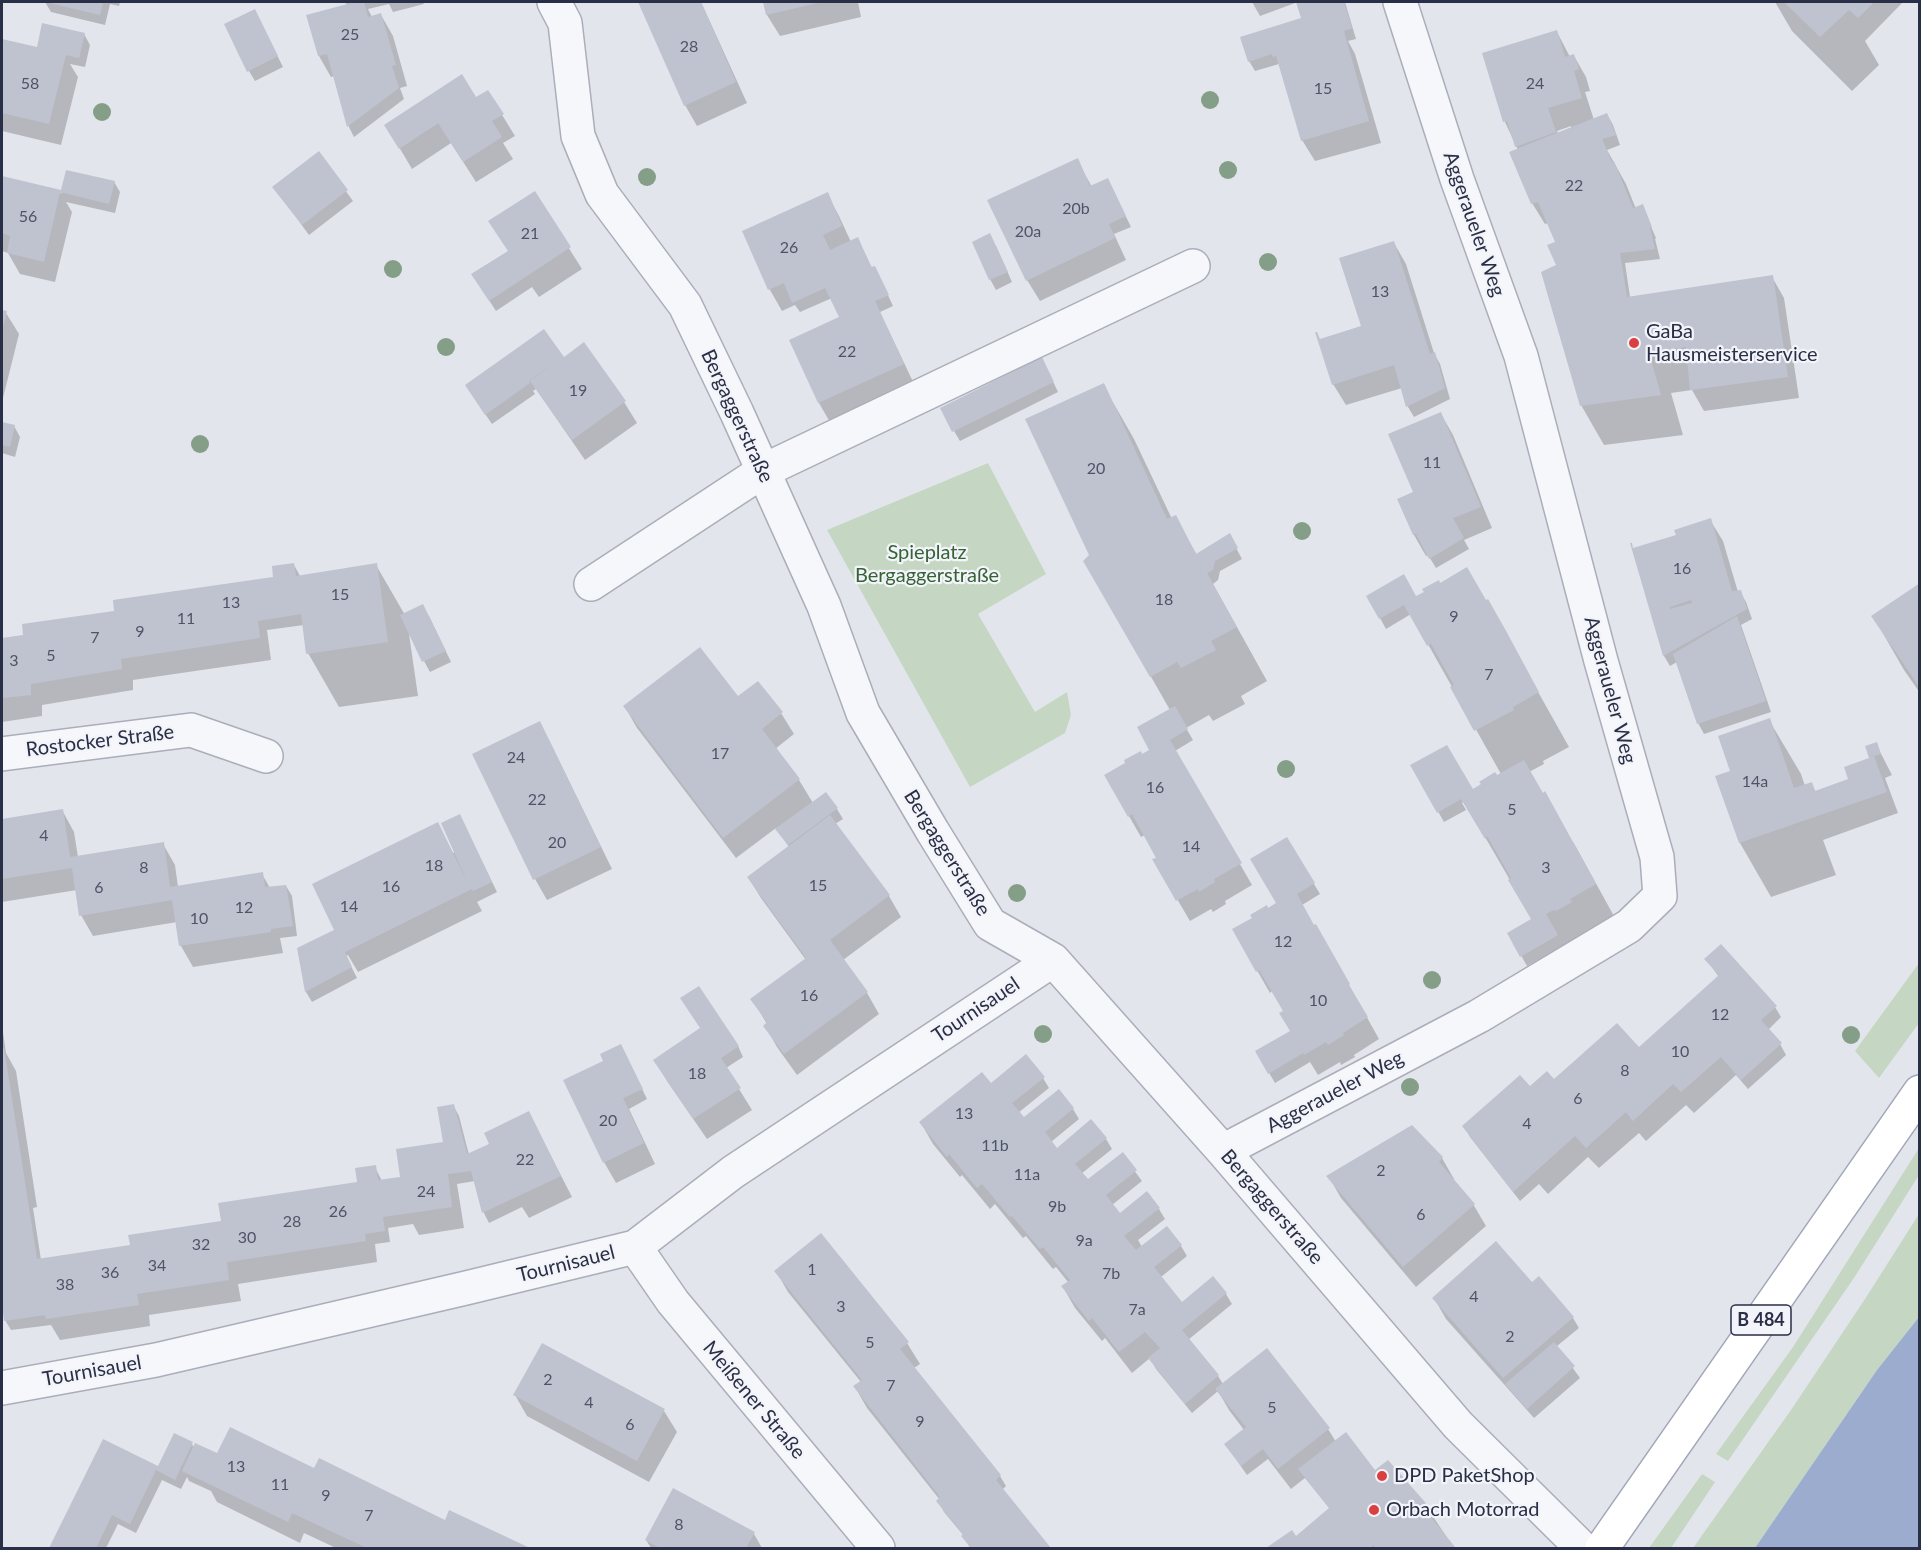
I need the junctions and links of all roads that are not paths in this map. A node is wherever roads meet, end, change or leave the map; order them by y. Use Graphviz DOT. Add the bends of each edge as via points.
graph roads {
  1 [pos="554,2"];
  2 [pos="1400,2"];
  3 [pos="1193,266"];
  4 [pos="763,471"];
  5 [pos="591,584"];
  6 [pos="2,754"];
  7 [pos="266,756"];
  8 [pos="1053,960"];
  9 [pos="1920,1092"];
  10 [pos="1223,1151"];
  11 [pos="635,1247"];
  12 [pos="2,1388"];
  13 [pos="878,1548"];
  14 [pos="1582,1548"];
  15 [pos="1602,1548"];
  1 -- 4 [label="street, Bergaggerstraße" via="565,23 578,136 602,194 685,305"];
  2 -- 10 [label="street, Aggeraueler Weg" via="1521,356 1656,857 1660,896 1629,926 1479,1016"];
  3 -- 4 [label="street"];
  4 -- 5 [label="street"];
  4 -- 8 [label="street, Bergaggerstraße" via="824,606 862,713 990,924"];
  6 -- 7 [label="street, Rostocker Straße" via="190,730"];
  8 -- 10 [label="street, Bergaggerstraße"];
  8 -- 11 [label="street, Tournisauel" via="733,1172"];
  9 -- 15 [label="main road, B 484"];
  10 -- 14 [label="street, Bergaggerstraße" via="1458,1425"];
  11 -- 12 [label="street, Tournisauel" via="156,1360"];
  11 -- 13 [label="street, Meißener Straße" via="673,1302"];
}
